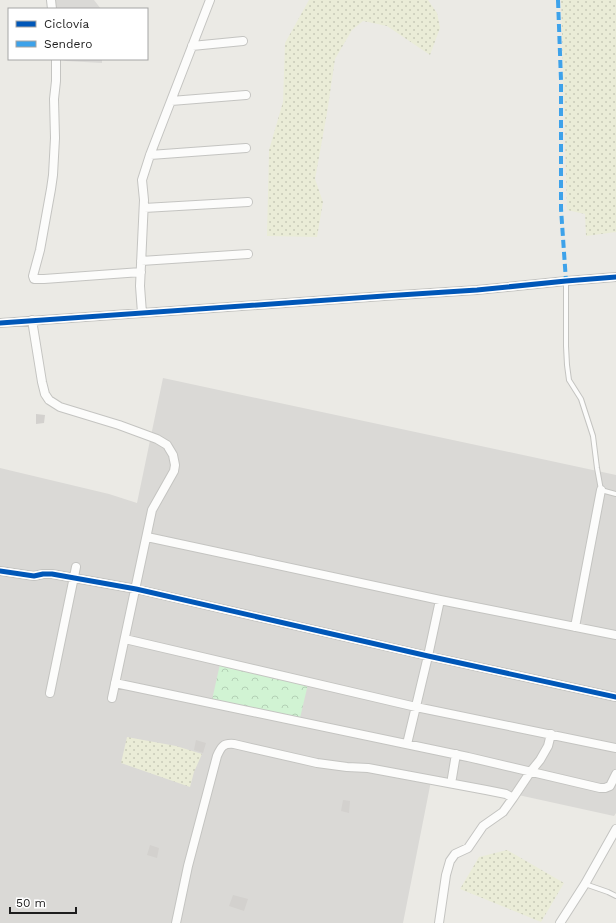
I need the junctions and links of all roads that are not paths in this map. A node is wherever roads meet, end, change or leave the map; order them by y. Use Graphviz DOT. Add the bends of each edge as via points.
graph roads {
  1 [pos="210,0"];
  2 [pos="243,41"];
  3 [pos="192,46"];
  4 [pos="56,60"];
  5 [pos="246,95"];
  6 [pos="171,101"];
  7 [pos="246,148"];
  8 [pos="150,155"];
  9 [pos="248,202"];
  10 [pos="144,208"];
  11 [pos="248,254"];
  12 [pos="141,261"];
  13 [pos="141,272"];
  14 [pos="616,277"];
  15 [pos="566,281"];
  16 [pos="142,313"];
  17 [pos="32,320"];
  18 [pos="0,323"];
  19 [pos="601,490"];
  20 [pos="616,494"];
  21 [pos="147,537"];
  22 [pos="76,567"];
  23 [pos="0,571"];
  24 [pos="74,578"];
  25 [pos="136,589"];
  26 [pos="440,600"];
  27 [pos="575,627"];
  28 [pos="616,635"];
  29 [pos="125,639"];
  30 [pos="428,656"];
  31 [pos="115,683"];
  32 [pos="50,692"];
  33 [pos="616,697"];
  34 [pos="112,698"];
  35 [pos="416,707"];
  36 [pos="551,734"];
  37 [pos="408,744"];
  38 [pos="616,748"];
  39 [pos="456,754"];
  40 [pos="530,772"];
  41 [pos="616,774"];
  42 [pos="452,778"];
  43 [pos="513,798"];
  44 [pos="616,829"];
  45 [pos="584,884"];
  46 [pos="616,896"];
  47 [pos="176,923"];
  48 [pos="439,923"];
  49 [pos="560,923"];
  1 -- 3 [label="street"];
  2 -- 3 [label="street"];
  3 -- 6 [label="street"];
  4 -- 13 [label="street" via="52,189 34,279"];
  5 -- 6 [label="street"];
  6 -- 8 [label="street"];
  7 -- 8 [label="street"];
  8 -- 10 [label="street" via="142,180"];
  9 -- 10 [label="street"];
  10 -- 12 [label="street"];
  11 -- 12 [label="street"];
  12 -- 13 [label="street"];
  13 -- 16 [label="street"];
  14 -- 15 [label="street"];
  15 -- 16 [label="street" via="477,290"];
  15 -- 19 [label="lane" via="567,365 570,380 581,399 593,436"];
  16 -- 17 [label="street"];
  17 -- 18 [label="street"];
  17 -- 21 [label="street" via="43,388 49,400 60,407 157,439 166,445 173,455 174,471 152,510"];
  19 -- 20 [label="lane"];
  19 -- 27 [label="street"];
  21 -- 25 [label="street"];
  21 -- 26 [label="street"];
  22 -- 24 [label="street"];
  23 -- 24 [label="street"];
  24 -- 25 [label="street"];
  24 -- 32 [label="street"];
  25 -- 29 [label="street"];
  25 -- 30 [label="street"];
  26 -- 27 [label="street"];
  26 -- 30 [label="street"];
  27 -- 28 [label="street"];
  29 -- 31 [label="street"];
  29 -- 35 [label="street"];
  30 -- 33 [label="street"];
  30 -- 35 [label="street"];
  31 -- 34 [label="street"];
  31 -- 37 [label="street"];
  35 -- 36 [label="street"];
  35 -- 37 [label="street"];
  36 -- 38 [label="street"];
  36 -- 40 [label="street" via="548,746"];
  37 -- 39 [label="street"];
  39 -- 40 [label="street"];
  39 -- 42 [label="street"];
  40 -- 41 [label="street" via="600,788 610,786"];
  40 -- 43 [label="street"];
  43 -- 47 [label="street" via="506,794 368,768 317,763 229,743 221,747 217,756"];
  43 -- 48 [label="street" via="503,812 484,826 468,848 455,854 450,862"];
  44 -- 45 [label="street"];
  45 -- 46 [label="lane"];
  45 -- 49 [label="street"];
}
